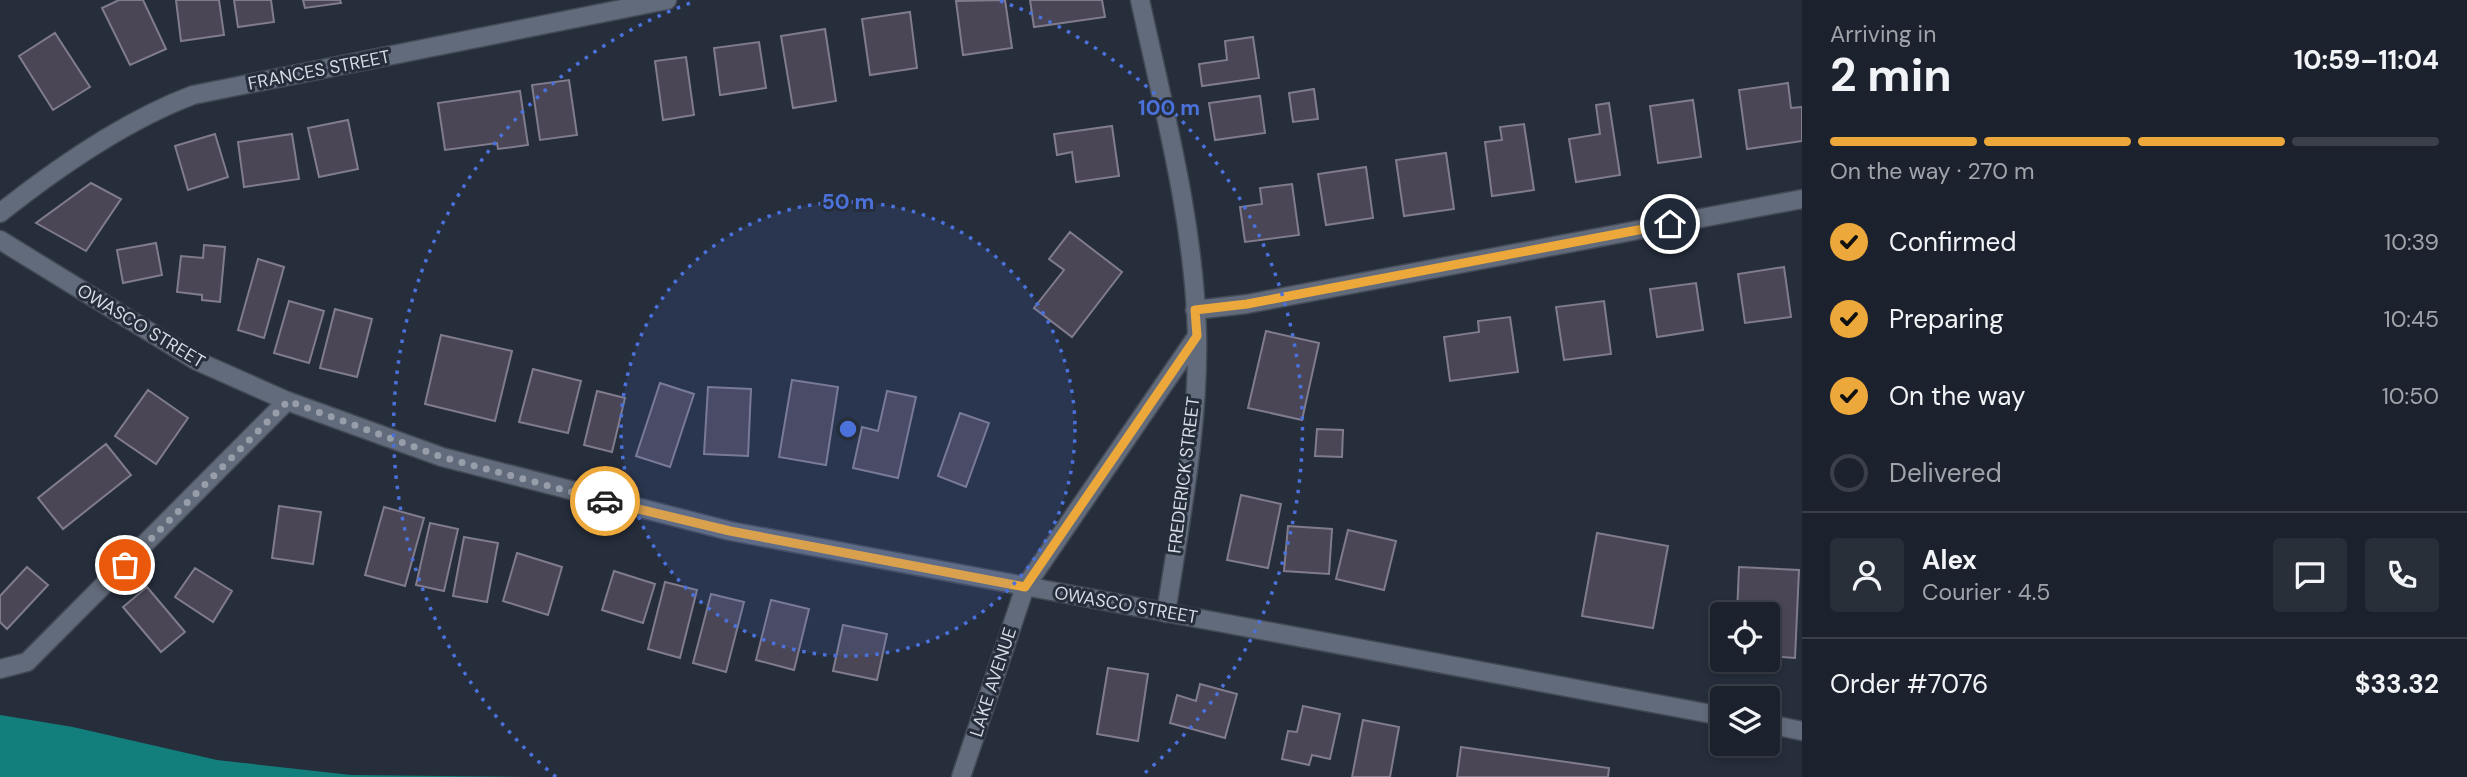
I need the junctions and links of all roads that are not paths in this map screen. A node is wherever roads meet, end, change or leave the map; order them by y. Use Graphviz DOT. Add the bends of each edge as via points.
graph roads {
  1 [pos="667,0"];
  2 [pos="1140,0"];
  3 [pos="1802,199"];
  4 [pos="0,213"];
  5 [pos="0,240"];
  6 [pos="1195,310"];
  7 [pos="1197,336"];
  8 [pos="288,401"];
  9 [pos="1025,587"];
  10 [pos="1166,613"];
  11 [pos="0,669"];
  12 [pos="1710,714"];
  13 [pos="1780,726"];
  14 [pos="1802,731"];
  15 [pos="961,777"];
  1 -- 4 [label="street, FRANCES STREET" via="193,95 156,108"];
  2 -- 6 [label="street, FREDERICK STREET" via="1189,228"];
  3 -- 6 [label="street" via="1261,302"];
  5 -- 8 [label="street, OWASCO STREET" via="197,361"];
  6 -- 7 [label="street, FREDERICK STREET"];
  7 -- 9 [label="street, FREDERICK STREET"];
  7 -- 10 [label="street, FREDERICK STREET" via="1189,460"];
  8 -- 9 [label="street, OWASCO STREET" via="442,457 623,505 730,531"];
  8 -- 11 [label="street" via="27,662"];
  9 -- 10 [label="street, OWASCO STREET"];
  9 -- 15 [label="street, LAKE AVENUE"];
  10 -- 12 [label="street, OWASCO STREET"];
  13 -- 14 [label="street"];
}
